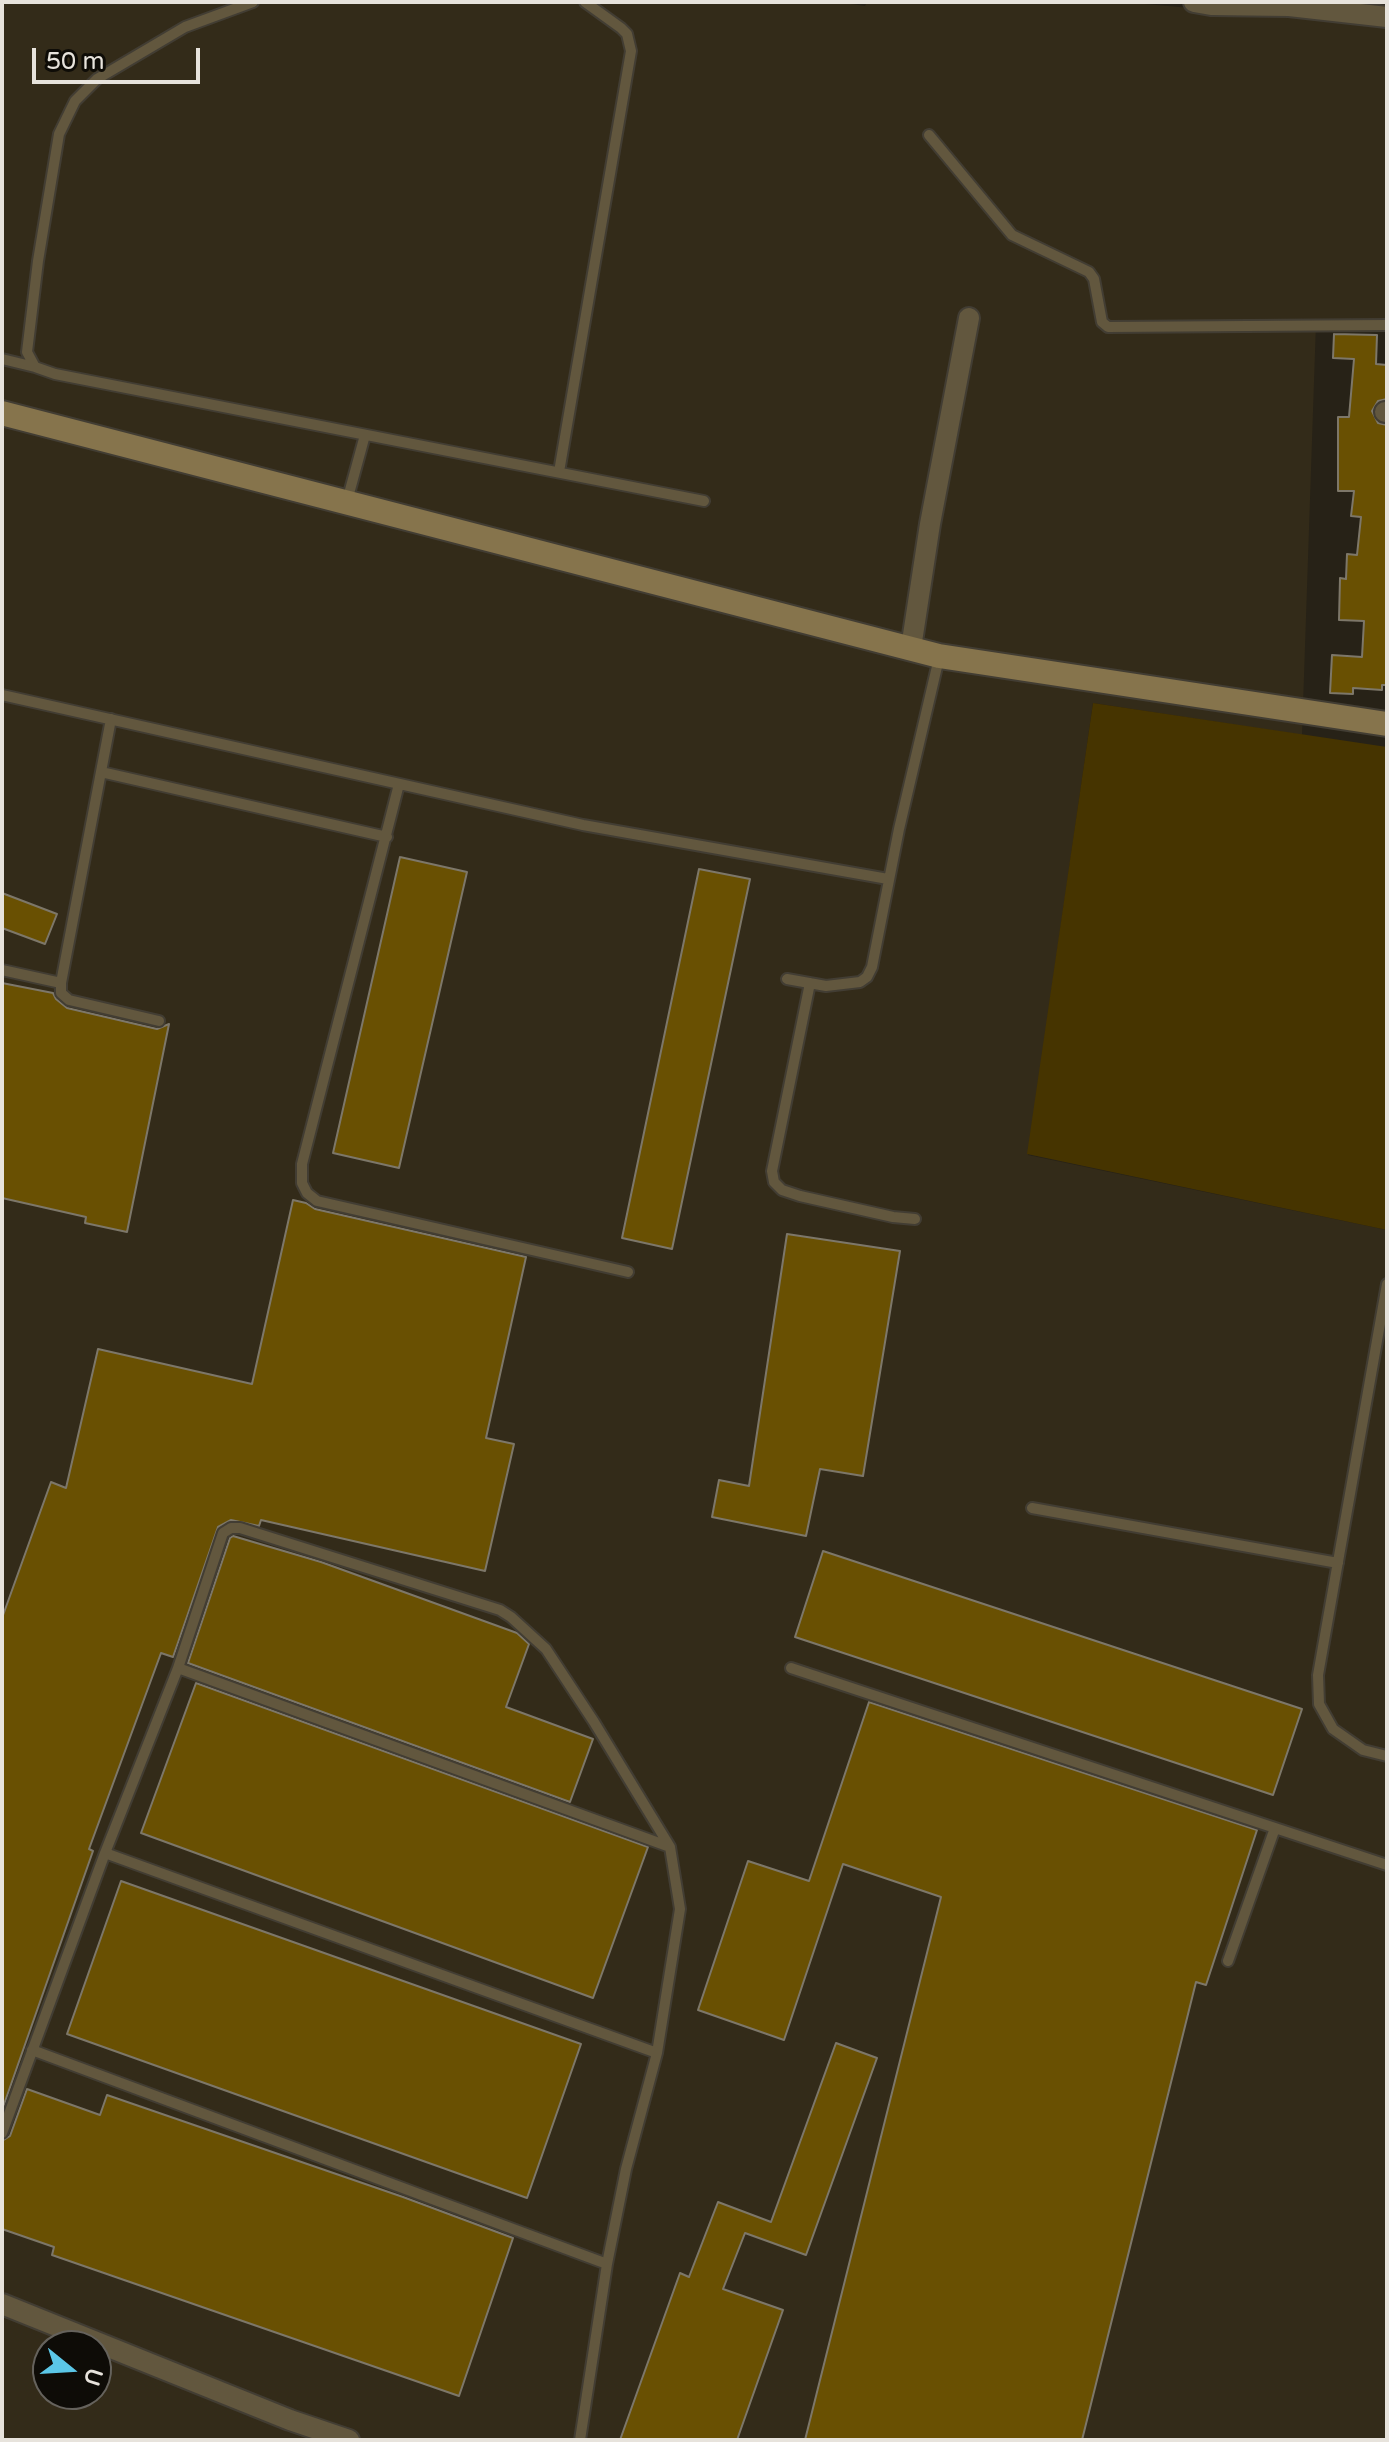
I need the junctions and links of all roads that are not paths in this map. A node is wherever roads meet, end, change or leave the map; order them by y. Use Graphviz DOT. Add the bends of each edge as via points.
graph roads {
  1 [pos="253,2"];
  2 [pos="585,2"];
  3 [pos="1194,2"];
  4 [pos="1289,4"];
  5 [pos="1386,12"];
  6 [pos="929,135"];
  7 [pos="969,318"];
  8 [pos="1387,325"];
  9 [pos="2,359"];
  10 [pos="35,367"];
  11 [pos="2,413"];
  12 [pos="365,435"];
  13 [pos="559,472"];
  14 [pos="347,501"];
  15 [pos="704,501"];
  16 [pos="911,648"];
  17 [pos="939,656"];
  18 [pos="2,695"];
  19 [pos="111,719"];
  20 [pos="1387,724"];
  21 [pos="101,772"];
  22 [pos="399,784"];
  23 [pos="387,837"];
  24 [pos="888,879"];
  25 [pos="2,970"];
  26 [pos="787,979"];
  27 [pos="61,983"];
  28 [pos="810,983"];
  29 [pos="159,1021"];
  30 [pos="915,1219"];
  31 [pos="628,1272"];
  32 [pos="1387,1284"];
  33 [pos="1032,1508"];
  34 [pos="1338,1563"];
  35 [pos="178,1668"];
  36 [pos="791,1668"];
  37 [pos="1387,1756"];
  38 [pos="1275,1828"];
  39 [pos="670,1847"];
  40 [pos="105,1853"];
  41 [pos="1387,1865"];
  42 [pos="1228,1961"];
  43 [pos="32,2050"];
  44 [pos="657,2053"];
  45 [pos="2,2133"];
  46 [pos="607,2264"];
  47 [pos="2,2304"];
  48 [pos="349,2440"];
  49 [pos="580,2440"];
  1 -- 10 [label="lane" via="174,33 97,79 75,101 59,134 38,261 27,352"];
  2 -- 13 [label="lane" via="627,34 631,51"];
  3 -- 4 [label="street"];
  4 -- 5 [label="street"];
  6 -- 8 [label="lane" via="1012,235 1089,272 1102,322 1108,327"];
  7 -- 16 [label="street"];
  9 -- 10 [label="lane"];
  10 -- 12 [label="lane"];
  11 -- 14 [label="street"];
  12 -- 13 [label="lane"];
  12 -- 14 [label="lane"];
  13 -- 15 [label="lane"];
  14 -- 16 [label="street"];
  16 -- 17 [label="street"];
  17 -- 20 [label="street"];
  17 -- 24 [label="lane"];
  18 -- 19 [label="lane"];
  19 -- 21 [label="lane"];
  19 -- 22 [label="lane"];
  21 -- 23 [label="lane"];
  21 -- 27 [label="lane"];
  22 -- 23 [label="lane"];
  22 -- 24 [label="lane" via="583,825"];
  23 -- 31 [label="lane" via="302,1164 307,1193 317,1201"];
  24 -- 28 [label="lane" via="867,977 826,986"];
  25 -- 27 [label="lane"];
  26 -- 28 [label="lane"];
  27 -- 29 [label="lane" via="61,993 69,1000"];
  28 -- 30 [label="lane" via="774,1182 800,1196"];
  32 -- 34 [label="lane"];
  33 -- 34 [label="lane"];
  34 -- 37 [label="lane" via="1318,1675 1319,1704 1333,1729 1363,1750"];
  35 -- 39 [label="lane"];
  35 -- 39 [label="lane" via="220,1540 231,1528 500,1610 546,1649"];
  35 -- 40 [label="lane"];
  36 -- 38 [label="lane"];
  38 -- 41 [label="lane"];
  38 -- 42 [label="lane"];
  39 -- 44 [label="lane" via="680,1909"];
  40 -- 43 [label="lane"];
  40 -- 44 [label="lane"];
  43 -- 45 [label="lane"];
  43 -- 46 [label="lane"];
  44 -- 46 [label="lane"];
  46 -- 49 [label="lane"];
  47 -- 48 [label="street"];
}
